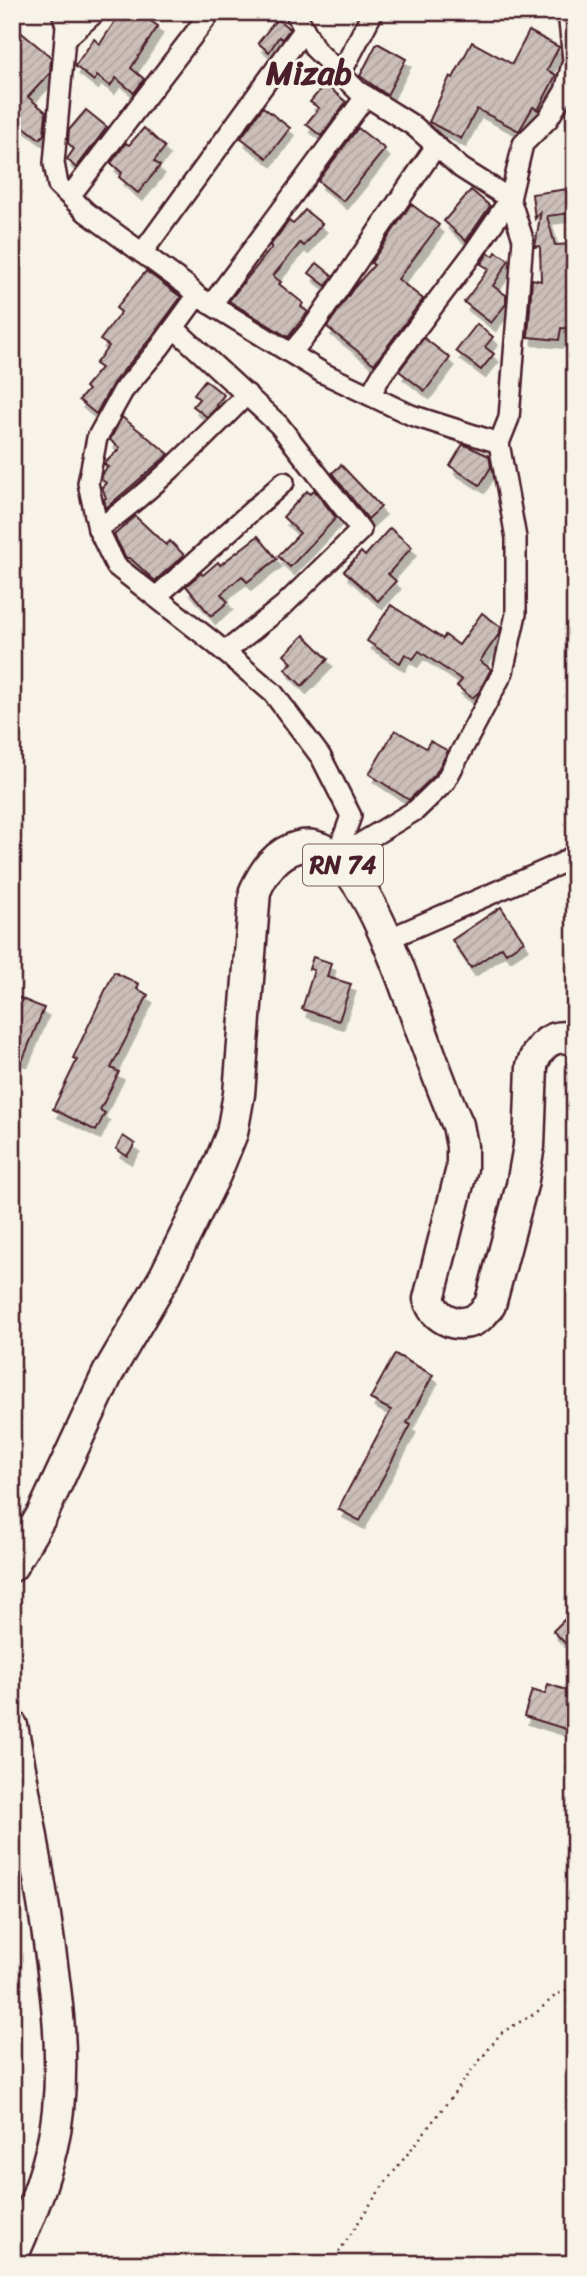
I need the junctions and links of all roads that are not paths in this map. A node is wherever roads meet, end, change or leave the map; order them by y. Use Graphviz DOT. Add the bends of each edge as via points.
graph roads {
  1 [pos="62,12"];
  2 [pos="96,12"];
  3 [pos="211,12"];
  4 [pos="295,12"];
  5 [pos="373,12"];
  6 [pos="568,12"];
  7 [pos="304,30"];
  8 [pos="65,39"];
  9 [pos="341,73"];
  10 [pos="366,96"];
  11 [pos="436,146"];
  12 [pos="70,196"];
  13 [pos="510,199"];
  14 [pos="142,253"];
  15 [pos="205,300"];
  16 [pos="174,328"];
  17 [pos="291,353"];
  18 [pos="247,394"];
  19 [pos="370,395"];
  20 [pos="499,443"];
  21 [pos="284,482"];
  22 [pos="98,529"];
  23 [pos="156,597"];
  24 [pos="225,652"];
  25 [pos="575,854"];
  26 [pos="336,858"];
  27 [pos="388,939"];
  28 [pos="575,1040"];
  29 [pos="12,1566"];
  30 [pos="12,1726"];
  31 [pos="12,2257"];
  1 -- 8 [label="street"];
  2 -- 8 [label="street"];
  3 -- 12 [label="street"];
  4 -- 7 [label="street"];
  5 -- 9 [label="street"];
  6 -- 13 [label="street" via="573,60 565,91 548,119 523,144"];
  7 -- 9 [label="street"];
  7 -- 14 [label="street"];
  8 -- 12 [label="street" via="54,163 58,185"];
  9 -- 10 [label="street"];
  10 -- 11 [label="street"];
  10 -- 15 [label="street"];
  11 -- 13 [label="street"];
  11 -- 17 [label="street"];
  12 -- 14 [label="street"];
  13 -- 19 [label="street"];
  13 -- 20 [label="street" via="523,239 509,418"];
  14 -- 15 [label="street"];
  15 -- 16 [label="street"];
  15 -- 17 [label="street"];
  16 -- 18 [label="street"];
  16 -- 22 [label="street" via="123,391 97,438 88,483"];
  17 -- 19 [label="street"];
  18 -- 22 [label="street" via="129,507"];
  18 -- 24 [label="street" via="279,425 361,530 283,606"];
  19 -- 20 [label="street" via="411,415"];
  20 -- 26 [label="street" via="516,538 516,614 503,672 445,782 416,810"];
  21 -- 23 [label="street"];
  22 -- 23 [label="street" via="117,566"];
  23 -- 24 [label="street"];
  24 -- 26 [label="street" via="273,694 321,757 351,816"];
  25 -- 27 [label="street"];
  26 -- 27 [label="main road, RN 74" via="350,871"];
  26 -- 29 [label="main road, RN 74" via="316,845 296,847 265,869 255,891 232,1133 165,1276 108,1373 43,1513"];
  27 -- 28 [label="main road, RN 74" via="462,1146 462,1168 429,1299 435,1312 446,1320 472,1321 491,1305 529,1146 535,1056 557,1038"];
  30 -- 31 [label="main road" via="61,2030 58,2111 47,2165"];
}
